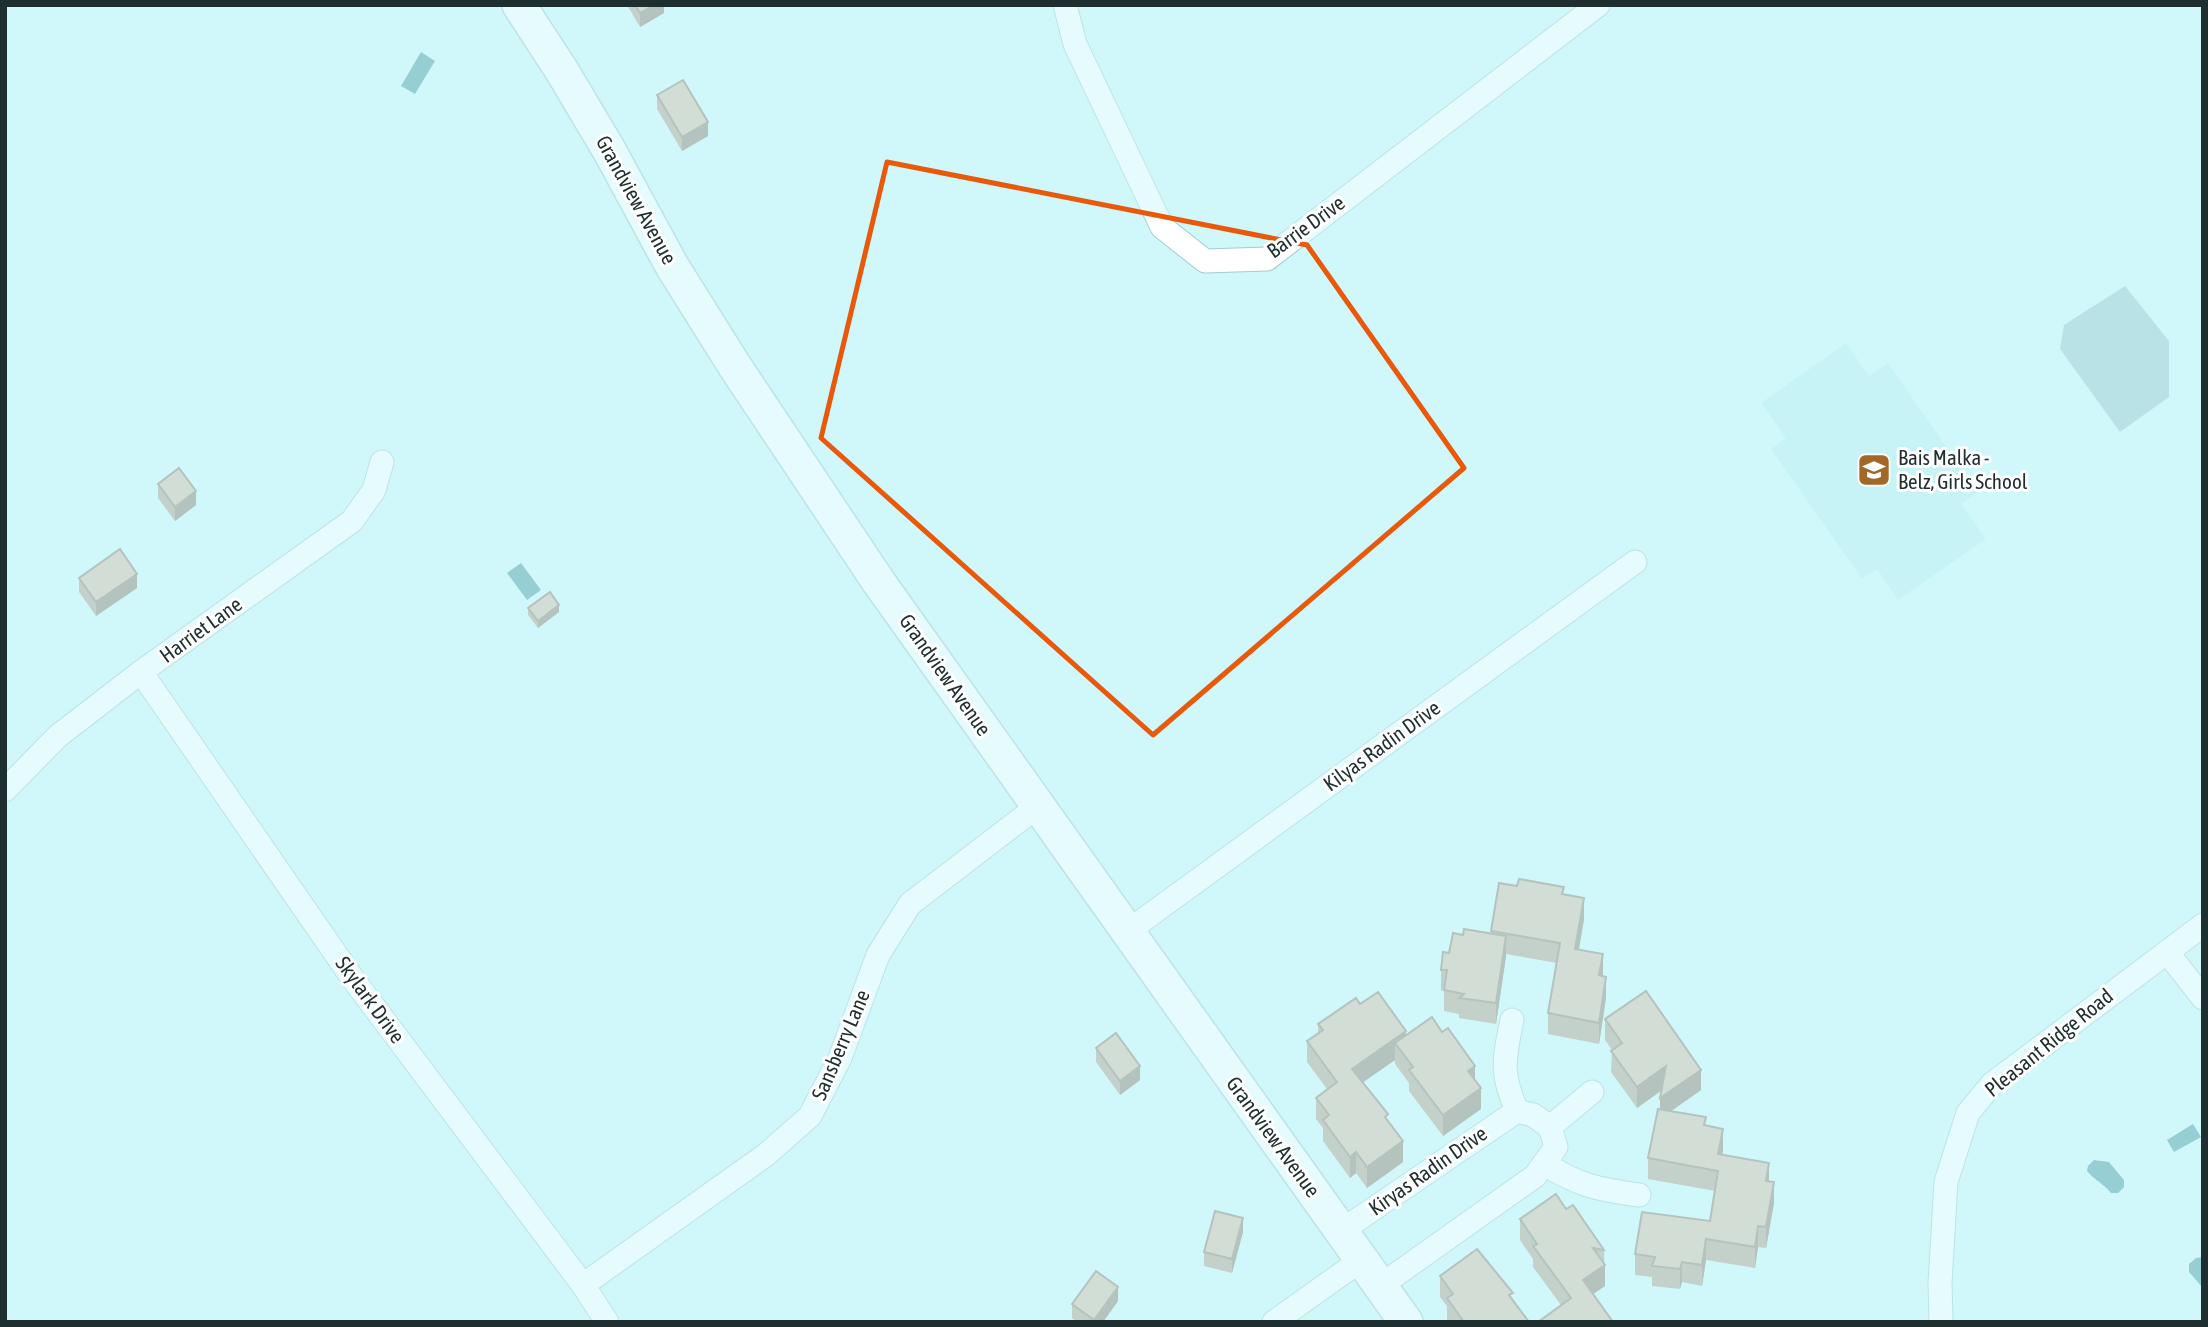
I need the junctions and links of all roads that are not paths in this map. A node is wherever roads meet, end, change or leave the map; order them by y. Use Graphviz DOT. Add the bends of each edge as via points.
graph roads {
  1 [pos="519,5"];
  2 [pos="1065,5"];
  3 [pos="1598,5"];
  4 [pos="382,462"];
  5 [pos="1635,562"];
  6 [pos="141,672"];
  7 [pos="5,790"];
  8 [pos="1038,806"];
  9 [pos="2203,925"];
  10 [pos="1128,931"];
  11 [pos="2166,952"];
  12 [pos="2203,999"];
  13 [pos="1511,1020"];
  14 [pos="1592,1092"];
  15 [pos="1517,1111"];
  16 [pos="1550,1127"];
  17 [pos="1544,1164"];
  18 [pos="1639,1195"];
  19 [pos="1341,1231"];
  20 [pos="1371,1273"];
  21 [pos="583,1285"];
  22 [pos="607,1322"];
  23 [pos="1274,1322"];
  24 [pos="1406,1322"];
  25 [pos="1941,1322"];
  1 -- 8 [label="street, Grandview Avenue" via="610,150 672,266 734,365 878,581"];
  2 -- 3 [label="street, Barrie Drive" via="1075,44 1162,227 1205,261 1266,258"];
  4 -- 6 [label="street, Harriet Lane" via="374,490 352,521"];
  5 -- 10 [label="street, Kilyas Radin Drive"];
  6 -- 7 [label="street, Harriet Lane" via="58,736"];
  6 -- 21 [label="street, Skylark Drive" via="353,979"];
  8 -- 10 [label="street, Grandview Avenue"];
  8 -- 21 [label="street, Sansberry Lane" via="910,904 878,955 840,1058 810,1116 767,1154"];
  9 -- 11 [label="street, Pleasant Ridge Road"];
  10 -- 19 [label="street, Grandview Avenue"];
  11 -- 12 [label="street"];
  11 -- 25 [label="street, Pleasant Ridge Road" via="1992,1084 1968,1113 1946,1182"];
  13 -- 15 [label="street" via="1505,1083"];
  14 -- 16 [label="street"];
  15 -- 16 [label="street"];
  15 -- 19 [label="street, Kiryas Radin Drive"];
  16 -- 17 [label="street" via="1556,1147"];
  17 -- 18 [label="street" via="1592,1188"];
  17 -- 20 [label="street" via="1535,1176"];
  19 -- 20 [label="street, Grandview Avenue"];
  20 -- 23 [label="street"];
  20 -- 24 [label="street, Grandview Avenue"];
  21 -- 22 [label="street, Skylark Drive"];
}
